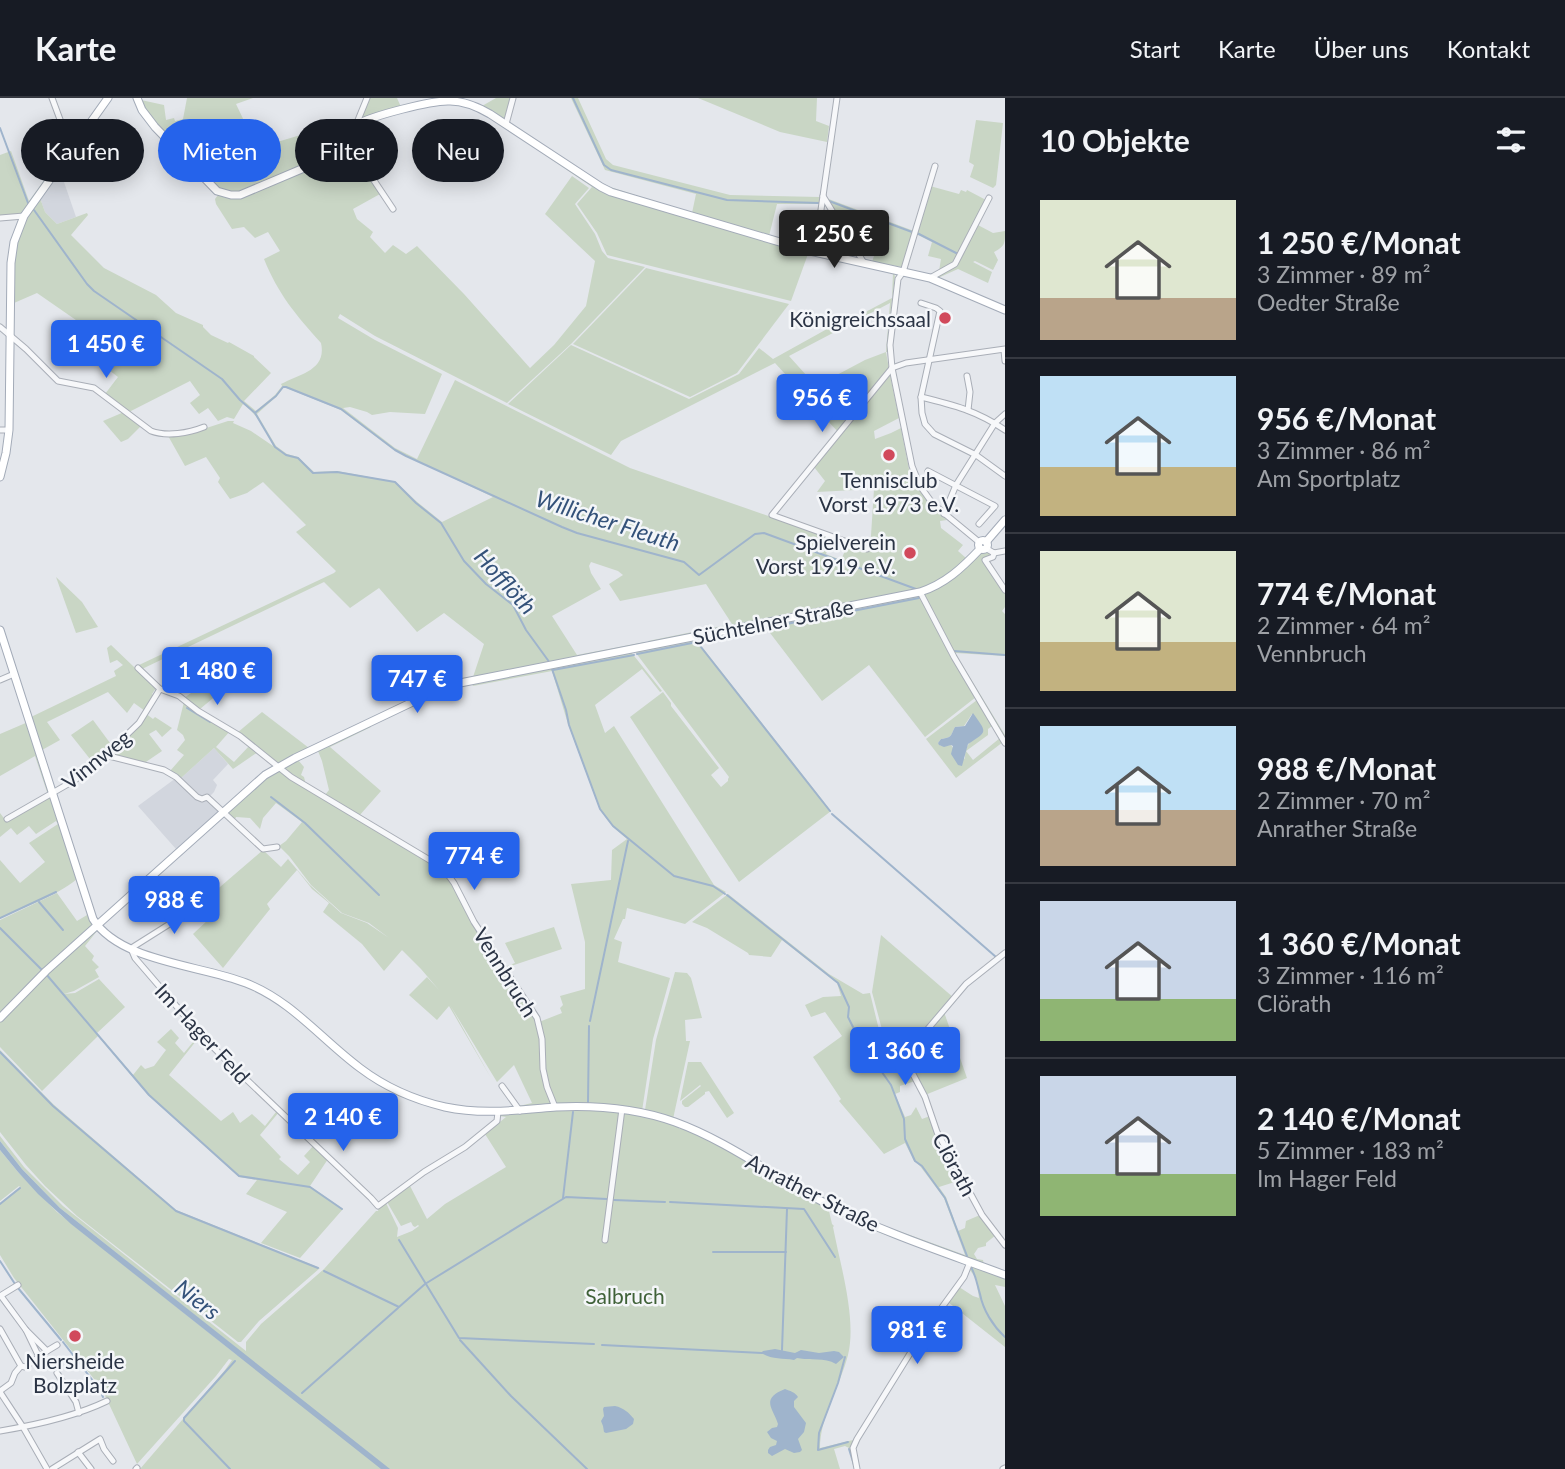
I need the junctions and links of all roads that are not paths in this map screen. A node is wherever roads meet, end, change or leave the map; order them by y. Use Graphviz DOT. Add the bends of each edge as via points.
graph roads {
  1 [pos="52,98"];
  2 [pos="108,98"];
  3 [pos="137,98"];
  4 [pos="367,98"];
  5 [pos="513,98"];
  6 [pos="837,98"];
  7 [pos="60,119"];
  8 [pos="93,119"];
  9 [pos="358,119"];
  10 [pos="373,119"];
  11 [pos="506,124"];
  12 [pos="935,166"];
  13 [pos="295,172"];
  14 [pos="48,182"];
  15 [pos="375,182"];
  16 [pos="822,196"];
  17 [pos="989,198"];
  18 [pos="393,209"];
  19 [pos="24,216"];
  20 [pos="0,218"];
  21 [pos="813,251"];
  22 [pos="864,263"];
  23 [pos="903,272"];
  24 [pos="930,278"];
  25 [pos="921,303"];
  26 [pos="1005,310"];
  27 [pos="0,327"];
  28 [pos="10,335"];
  29 [pos="1004,349"];
  30 [pos="929,360"];
  31 [pos="1005,361"];
  32 [pos="892,368"];
  33 [pos="967,376"];
  34 [pos="921,397"];
  35 [pos="968,410"];
  36 [pos="1005,414"];
  37 [pos="995,423"];
  38 [pos="204,427"];
  39 [pos="4,430"];
  40 [pos="1005,430"];
  41 [pos="976,455"];
  42 [pos="928,471"];
  43 [pos="1005,476"];
  44 [pos="0,477"];
  45 [pos="956,485"];
  46 [pos="944,514"];
  47 [pos="1005,520"];
  48 [pos="979,524"];
  49 [pos="985,547"];
  50 [pos="867,548"];
  51 [pos="1005,551"];
  52 [pos="1005,590"];
  53 [pos="919,592"];
  54 [pos="0,630"];
  55 [pos="138,668"];
  56 [pos="14,674"];
  57 [pos="0,680"];
  58 [pos="160,689"];
  59 [pos="1005,743"];
  60 [pos="105,755"];
  61 [pos="279,766"];
  62 [pos="53,793"];
  63 [pos="223,812"];
  64 [pos="7,820"];
  65 [pos="277,846"];
  66 [pos="198,906"];
  67 [pos="97,926"];
  68 [pos="132,951"];
  69 [pos="1005,953"];
  70 [pos="0,1018"];
  71 [pos="502,1086"];
  72 [pos="555,1107"];
  73 [pos="622,1108"];
  74 [pos="520,1111"];
  75 [pos="498,1112"];
  76 [pos="605,1240"];
  77 [pos="1005,1245"];
  78 [pos="969,1264"];
  79 [pos="1005,1275"];
  80 [pos="18,1285"];
  81 [pos="1,1294"];
  82 [pos="26,1330"];
  83 [pos="0,1331"];
  84 [pos="57,1345"];
  85 [pos="47,1351"];
  86 [pos="39,1357"];
  87 [pos="21,1366"];
  88 [pos="57,1373"];
  89 [pos="0,1392"];
  90 [pos="107,1401"];
  91 [pos="79,1413"];
  92 [pos="23,1427"];
  93 [pos="0,1431"];
  94 [pos="78,1452"];
  95 [pos="113,1461"];
  96 [pos="47,1469"];
  97 [pos="52,1469"];
  98 [pos="91,1469"];
  99 [pos="858,1469"];
  1 -- 7 [label="street"];
  2 -- 8 [label="main road"];
  3 -- 13 [label="main road" via="166,138 217,191 240,195"];
  4 -- 9 [label="street"];
  5 -- 11 [label="street"];
  6 -- 16 [label="street"];
  10 -- 11 [label="main road" via="447,100 475,106"];
  11 -- 21 [label="main road" via="611,192"];
  12 -- 23 [label="street"];
  14 -- 19 [label="main road"];
  15 -- 18 [label="street"];
  16 -- 21 [label="street"];
  16 -- 22 [label="street"];
  17 -- 24 [label="street" via="955,264"];
  19 -- 20 [label="street"];
  19 -- 28 [label="main road" via="11,263"];
  21 -- 22 [label="main road"];
  22 -- 23 [label="main road"];
  23 -- 24 [label="main road"];
  23 -- 32 [label="street" via="898,279 890,345"];
  24 -- 26 [label="main road"];
  25 -- 30 [label="street" via="940,311"];
  27 -- 28 [label="street"];
  28 -- 38 [label="street" via="58,381 94,388 151,431 184,433"];
  28 -- 39 [label="main road"];
  29 -- 30 [label="street"];
  29 -- 31 [label="street"];
  30 -- 32 [label="street"];
  30 -- 34 [label="street"];
  32 -- 46 [label="street" via="912,466 920,486"];
  32 -- 50 [label="street" via="772,515"];
  33 -- 35 [label="street" via="971,392"];
  34 -- 35 [label="street"];
  34 -- 41 [label="street" via="925,425"];
  35 -- 37 [label="street"];
  36 -- 37 [label="street"];
  37 -- 40 [label="street"];
  37 -- 41 [label="street"];
  39 -- 44 [label="main road" via="6,453"];
  41 -- 43 [label="street"];
  41 -- 45 [label="street"];
  42 -- 45 [label="street"];
  45 -- 46 [label="street"];
  45 -- 48 [label="street" via="995,506"];
  46 -- 49 [label="street"];
  47 -- 49 [label="main road, Süchtelner Straße"];
  49 -- 51 [label="street"];
  49 -- 52 [label="street" via="993,557 985,560"];
  49 -- 53 [label="main road, Süchtelner Straße" via="942,582"];
  53 -- 59 [label="street"];
  53 -- 61 [label="main road, Süchtelner Straße" via="460,683"];
  54 -- 56 [label="main road"];
  55 -- 58 [label="street"];
  56 -- 57 [label="street"];
  56 -- 62 [label="main road"];
  58 -- 60 [label="street, Vinnweg" via="139,723"];
  58 -- 61 [label="street" via="180,696"];
  60 -- 62 [label="street, Vinnweg"];
  60 -- 63 [label="street" via="169,772"];
  61 -- 63 [label="main road, Süchtelner Straße"];
  61 -- 72 [label="street, Vennbruch" via="443,868 537,1018 543,1069"];
  62 -- 64 [label="street, Vinnweg"];
  62 -- 67 [label="main road"];
  63 -- 65 [label="street" via="263,849"];
  63 -- 67 [label="main road, Süchtelner Straße"];
  66 -- 68 [label="street"];
  67 -- 68 [label="main road, Anrather Straße"];
  67 -- 70 [label="main road, Süchtelner Straße"];
  68 -- 75 [label="main road, Anrather Straße" via="247,983 266,993 359,1067 398,1091 448,1108"];
  68 -- 75 [label="street, Im Hager Feld" via="203,1037 378,1206 474,1140 497,1121"];
  69 -- 77 [label="street, Clörath" via="966,984 904,1057 937,1132 982,1215"];
  71 -- 74 [label="street"];
  72 -- 73 [label="main road, Anrather Straße"];
  72 -- 74 [label="main road, Anrather Straße"];
  73 -- 76 [label="street"];
  73 -- 78 [label="main road, Anrather Straße" via="709,1137 873,1226"];
  74 -- 75 [label="main road, Anrather Straße"];
  78 -- 79 [label="main road, Anrather Straße"];
  78 -- 99 [label="street" via="857,1439 853,1448"];
  80 -- 81 [label="street"];
  81 -- 82 [label="street"];
  82 -- 85 [label="street"];
  82 -- 86 [label="street"];
  83 -- 87 [label="street"];
  84 -- 85 [label="street"];
  85 -- 86 [label="street"];
  86 -- 87 [label="street"];
  87 -- 89 [label="street"];
  88 -- 91 [label="street"];
  89 -- 92 [label="street"];
  90 -- 91 [label="street"];
  91 -- 92 [label="street"];
  92 -- 93 [label="street"];
  92 -- 96 [label="street"];
  94 -- 95 [label="street" via="100,1439"];
  94 -- 97 [label="street"];
  94 -- 98 [label="street"];
}
